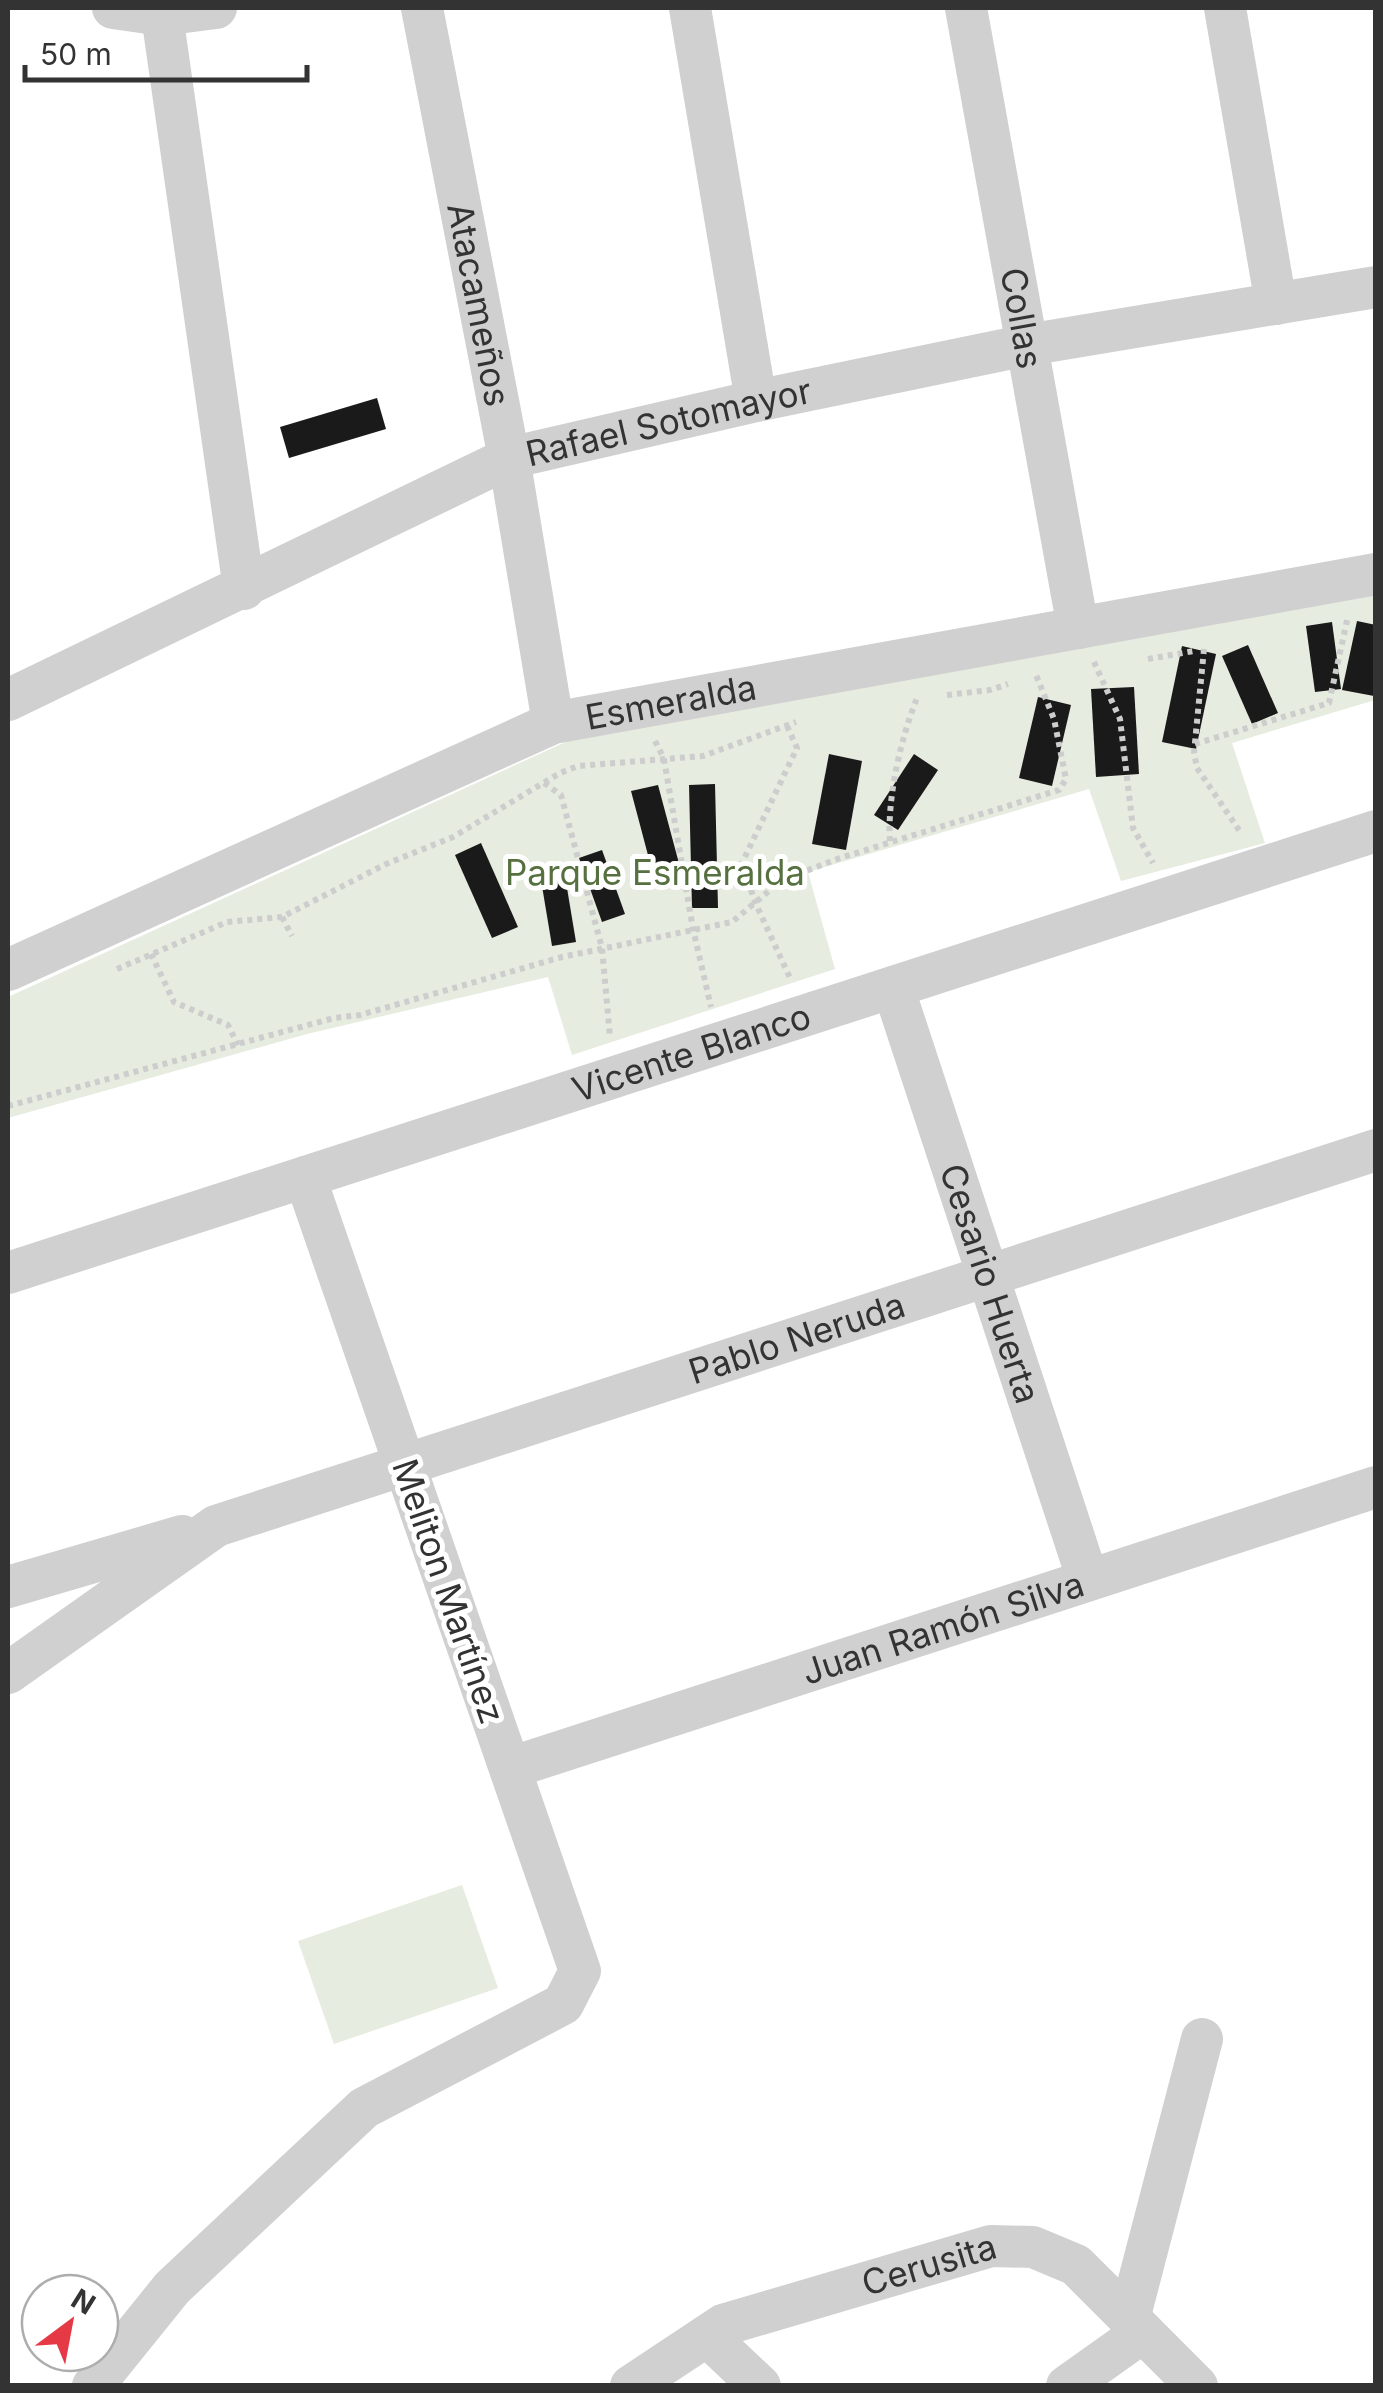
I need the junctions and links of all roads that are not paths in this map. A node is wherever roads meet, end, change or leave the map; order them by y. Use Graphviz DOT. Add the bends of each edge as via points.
graph roads {
  1 [pos="113,8"];
  2 [pos="216,8"];
  3 [pos="422,8"];
  4 [pos="690,8"];
  5 [pos="966,8"];
  6 [pos="1226,8"];
  7 [pos="162,12"];
  8 [pos="1376,287"];
  9 [pos="1276,304"];
  10 [pos="1027,345"];
  11 [pos="756,401"];
  12 [pos="509,458"];
  13 [pos="244,588"];
  14 [pos="1369,593"];
  15 [pos="1082,652"];
  16 [pos="8,700"];
  17 [pos="553,724"];
  18 [pos="1376,830"];
  19 [pos="8,970"];
  20 [pos="893,987"];
  21 [pos="1376,1150"];
  22 [pos="306,1177"];
  23 [pos="8,1274"];
  24 [pos="988,1275"];
  25 [pos="405,1464"];
  26 [pos="1376,1487"];
  27 [pos="216,1526"];
  28 [pos="1088,1580"];
  29 [pos="8,1587"];
  30 [pos="8,1673"];
  31 [pos="510,1768"];
  32 [pos="1202,2039"];
  33 [pos="1136,2326"];
  34 [pos="707,2336"];
  35 [pos="93,2386"];
  36 [pos="631,2386"];
  37 [pos="760,2386"];
  38 [pos="1067,2386"];
  39 [pos="1197,2386"];
  1 -- 7 [label="street"];
  2 -- 7 [label="street"];
  3 -- 12 [label="street, Atacameños"];
  4 -- 11 [label="street"];
  5 -- 10 [label="street, Collas"];
  6 -- 9 [label="street"];
  7 -- 13 [label="street"];
  8 -- 9 [label="street, Rafael Sotomayor"];
  9 -- 10 [label="street, Rafael Sotomayor"];
  10 -- 11 [label="street, Rafael Sotomayor"];
  10 -- 15 [label="street, Collas"];
  11 -- 12 [label="street, Rafael Sotomayor"];
  12 -- 13 [label="street, Rafael Sotomayor"];
  12 -- 17 [label="street, Atacameños"];
  13 -- 16 [label="street, Rafael Sotomayor"];
  14 -- 15 [label="street, Esmeralda"];
  15 -- 17 [label="street, Esmeralda"];
  17 -- 19 [label="street, Esmeralda"];
  18 -- 20 [label="street, Vicente Blanco"];
  20 -- 22 [label="street, Vicente Blanco"];
  20 -- 24 [label="street, Cesario Huerta"];
  21 -- 24 [label="street, Pablo Neruda"];
  22 -- 23 [label="street, Vicente Blanco"];
  22 -- 25 [label="street, Meliton Martínez"];
  24 -- 25 [label="street, Pablo Neruda"];
  24 -- 28 [label="street, Cesario Huerta"];
  25 -- 27 [label="street, Pablo Neruda"];
  25 -- 31 [label="street, Meliton Martínez"];
  26 -- 28 [label="street, Juan Ramón Silva"];
  27 -- 29 [label="street, Pablo Neruda"];
  27 -- 30 [label="street, Pablo Neruda"];
  28 -- 31 [label="street, Juan Ramón Silva"];
  31 -- 35 [label="street, Meliton Martínez" via="580,1972 563,2004 364,2108 172,2288"];
  32 -- 33 [label="street"];
  33 -- 34 [label="street, Cerusita" via="1076,2266 1033,2247 991,2246 723,2325"];
  33 -- 38 [label="street"];
  33 -- 39 [label="street, Cerusita"];
  34 -- 36 [label="street, Cerusita"];
  34 -- 37 [label="street"];
}
